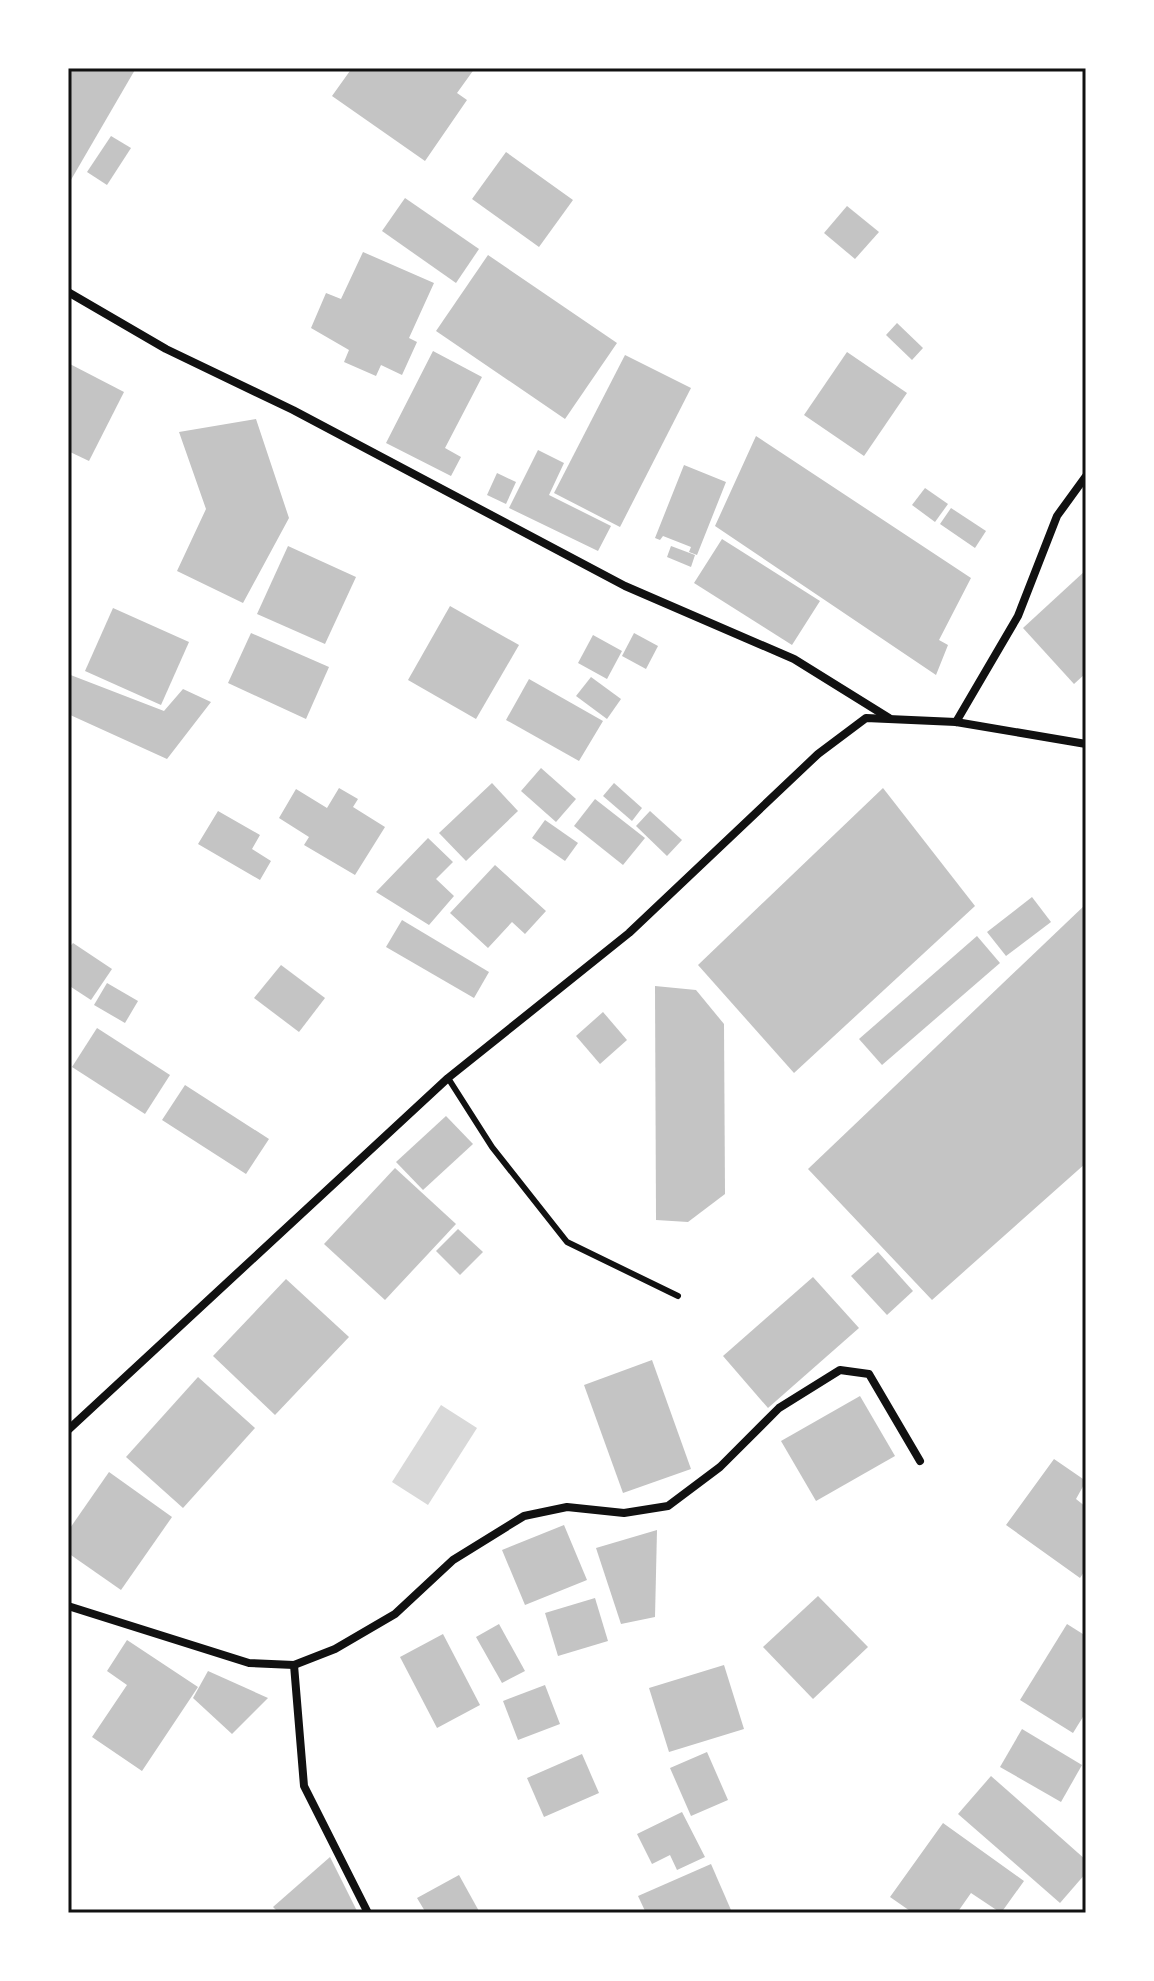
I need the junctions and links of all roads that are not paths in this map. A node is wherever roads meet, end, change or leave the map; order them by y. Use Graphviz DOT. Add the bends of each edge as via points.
graph roads {
  1 [pos="68,292"];
  2 [pos="1086,476"];
  3 [pos="889,718"];
  4 [pos="956,722"];
  5 [pos="1086,744"];
  6 [pos="448,1078"];
  7 [pos="678,1296"];
  8 [pos="68,1430"];
  9 [pos="920,1461"];
  10 [pos="68,1606"];
  11 [pos="294,1665"];
  12 [pos="368,1913"];
  1 -- 3 [label="street" via="166,349 625,586 794,659"];
  2 -- 4 [label="street" via="1057,516 1018,616"];
  3 -- 4 [label="street"];
  3 -- 6 [label="street" via="866,718 818,754 629,933"];
  4 -- 5 [label="street"];
  6 -- 7 [label="lane" via="492,1147 567,1242"];
  6 -- 8 [label="street"];
  9 -- 11 [label="street" via="869,1374 840,1370 779,1408 720,1467 668,1506 624,1513 567,1507 524,1516 453,1560 395,1614 335,1649"];
  10 -- 11 [label="street" via="249,1663"];
  11 -- 12 [label="street" via="304,1786"];
}
